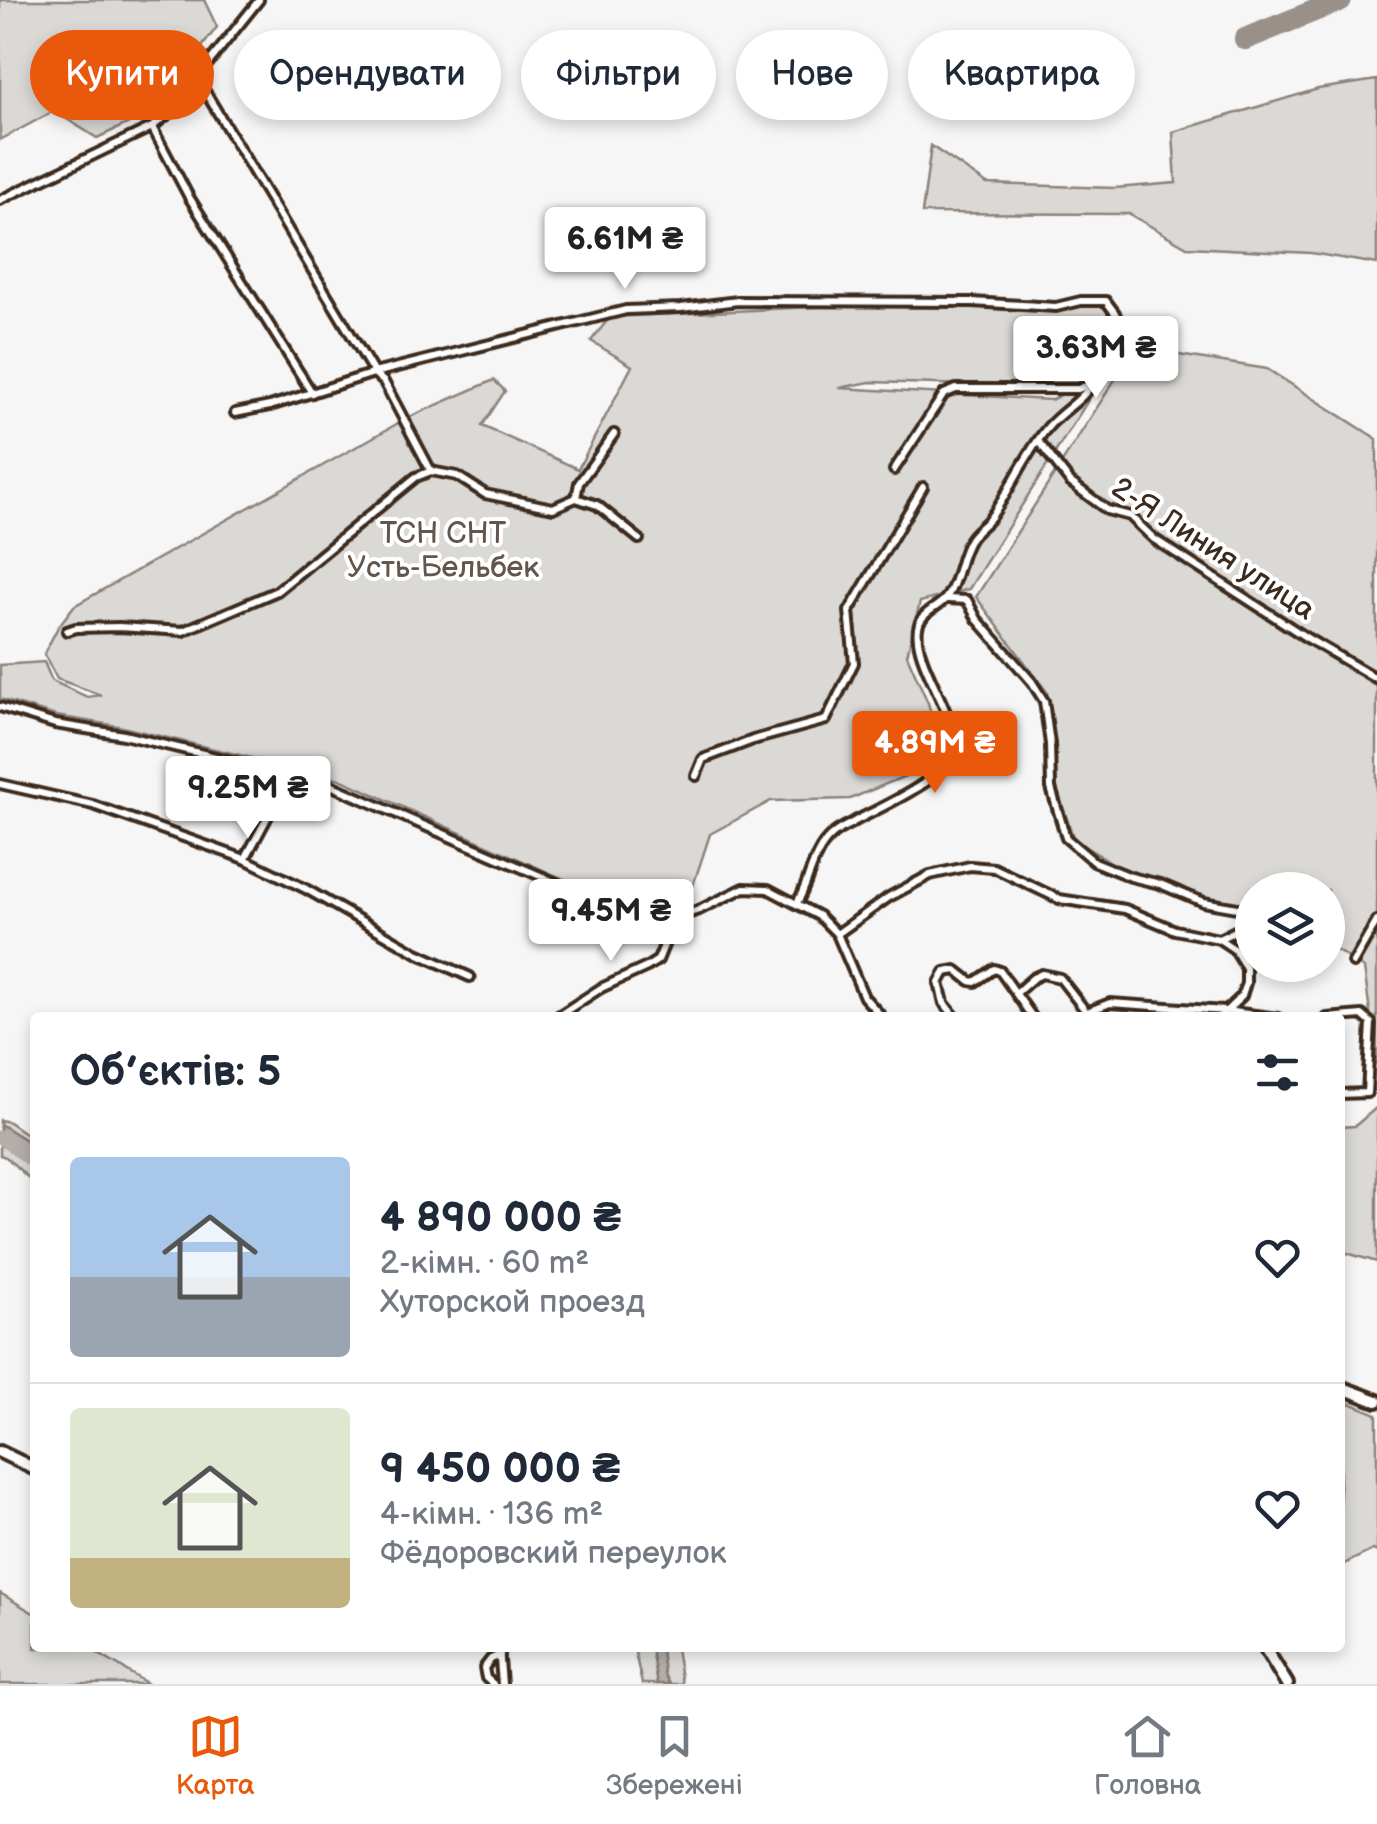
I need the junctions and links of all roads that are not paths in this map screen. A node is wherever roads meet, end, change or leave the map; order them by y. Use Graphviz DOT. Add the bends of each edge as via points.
graph roads {
  1 [pos="259,0"];
  2 [pos="214,57"];
  3 [pos="214,106"];
  4 [pos="161,120"];
  5 [pos="152,128"];
  6 [pos="0,200"];
  7 [pos="374,374"];
  8 [pos="1094,383"];
  9 [pos="312,393"];
  10 [pos="235,413"];
  11 [pos="614,434"];
  12 [pos="1038,441"];
  13 [pos="894,470"];
  14 [pos="431,471"];
  15 [pos="922,488"];
  16 [pos="576,498"];
  17 [pos="638,539"];
  18 [pos="946,599"];
  19 [pos="67,631"];
  20 [pos="1377,679"];
  21 [pos="0,707"];
  22 [pos="290,775"];
  23 [pos="696,776"];
  24 [pos="0,784"];
  25 [pos="245,860"];
  26 [pos="797,902"];
  27 [pos="674,918"];
  28 [pos="1377,920"];
  29 [pos="837,934"];
  30 [pos="1219,940"];
  31 [pos="1352,963"];
  32 [pos="470,977"];
  33 [pos="1016,993"];
  34 [pos="564,1012"];
  35 [pos="877,1012"];
  36 [pos="951,1012"];
  37 [pos="1030,1012"];
  38 [pos="1087,1012"];
  39 [pos="1093,1012"];
  40 [pos="1202,1012"];
  41 [pos="1224,1012"];
  42 [pos="1345,1016"];
  43 [pos="1345,1094"];
  44 [pos="1345,1390"];
  45 [pos="1377,1401"];
  46 [pos="0,1452"];
  47 [pos="30,1466"];
  48 [pos="499,1652"];
  49 [pos="500,1652"];
  50 [pos="1267,1652"];
  51 [pos="492,1684"];
  52 [pos="502,1684"];
  53 [pos="1286,1684"];
  1 -- 2 [label="street"];
  3 -- 7 [label="street"];
  4 -- 5 [label="street"];
  5 -- 6 [label="street"];
  5 -- 9 [label="street"];
  7 -- 8 [label="street" via="626,310 738,301 1056,307 1106,300 1121,330"];
  7 -- 9 [label="street"];
  7 -- 14 [label="street"];
  8 -- 12 [label="street"];
  8 -- 13 [label="street" via="944,394"];
  9 -- 10 [label="street"];
  11 -- 16 [label="street" via="579,483"];
  12 -- 18 [label="street" via="972,535"];
  12 -- 20 [label="street, 2-Я Линия улица" via="1070,482 1107,510 1130,516 1154,539"];
  14 -- 16 [label="street" via="457,476 485,494 553,508"];
  14 -- 19 [label="street" via="277,592 252,603 184,631"];
  15 -- 23 [label="street" via="849,611 854,663 826,720 703,759"];
  16 -- 17 [label="street" via="597,505"];
  18 -- 26 [label="street" via="921,619 919,650 951,729 954,754 942,770 833,833"];
  18 -- 30 [label="street" via="967,600 1044,701 1051,788 1066,838 1112,870 1243,909 1243,927"];
  21 -- 22 [label="street"];
  22 -- 25 [label="street"];
  22 -- 27 [label="street" via="328,784 628,914"];
  24 -- 25 [label="street" via="93,805"];
  25 -- 32 [label="street"];
  26 -- 27 [label="street" via="768,889 744,888"];
  26 -- 29 [label="street"];
  27 -- 34 [label="street" via="658,960"];
  28 -- 31 [label="street"];
  29 -- 30 [label="street" via="930,875 970,866 994,868 1059,899 1125,908"];
  29 -- 35 [label="street"];
  30 -- 41 [label="street" via="1246,968 1242,996"];
  33 -- 36 [label="street" via="994,969 974,982 956,970 945,972 938,983"];
  33 -- 37 [label="street"];
  33 -- 38 [label="street" via="1042,974 1060,978"];
  39 -- 40 [label="street" via="1110,1003"];
  42 -- 43 [label="street" via="1362,1015 1372,1036 1367,1093"];
  44 -- 45 [label="main road"];
  46 -- 47 [label="main road"];
  48 -- 51 [label="street" via="484,1668"];
  49 -- 52 [label="street"];
  50 -- 53 [label="main road"];
}
